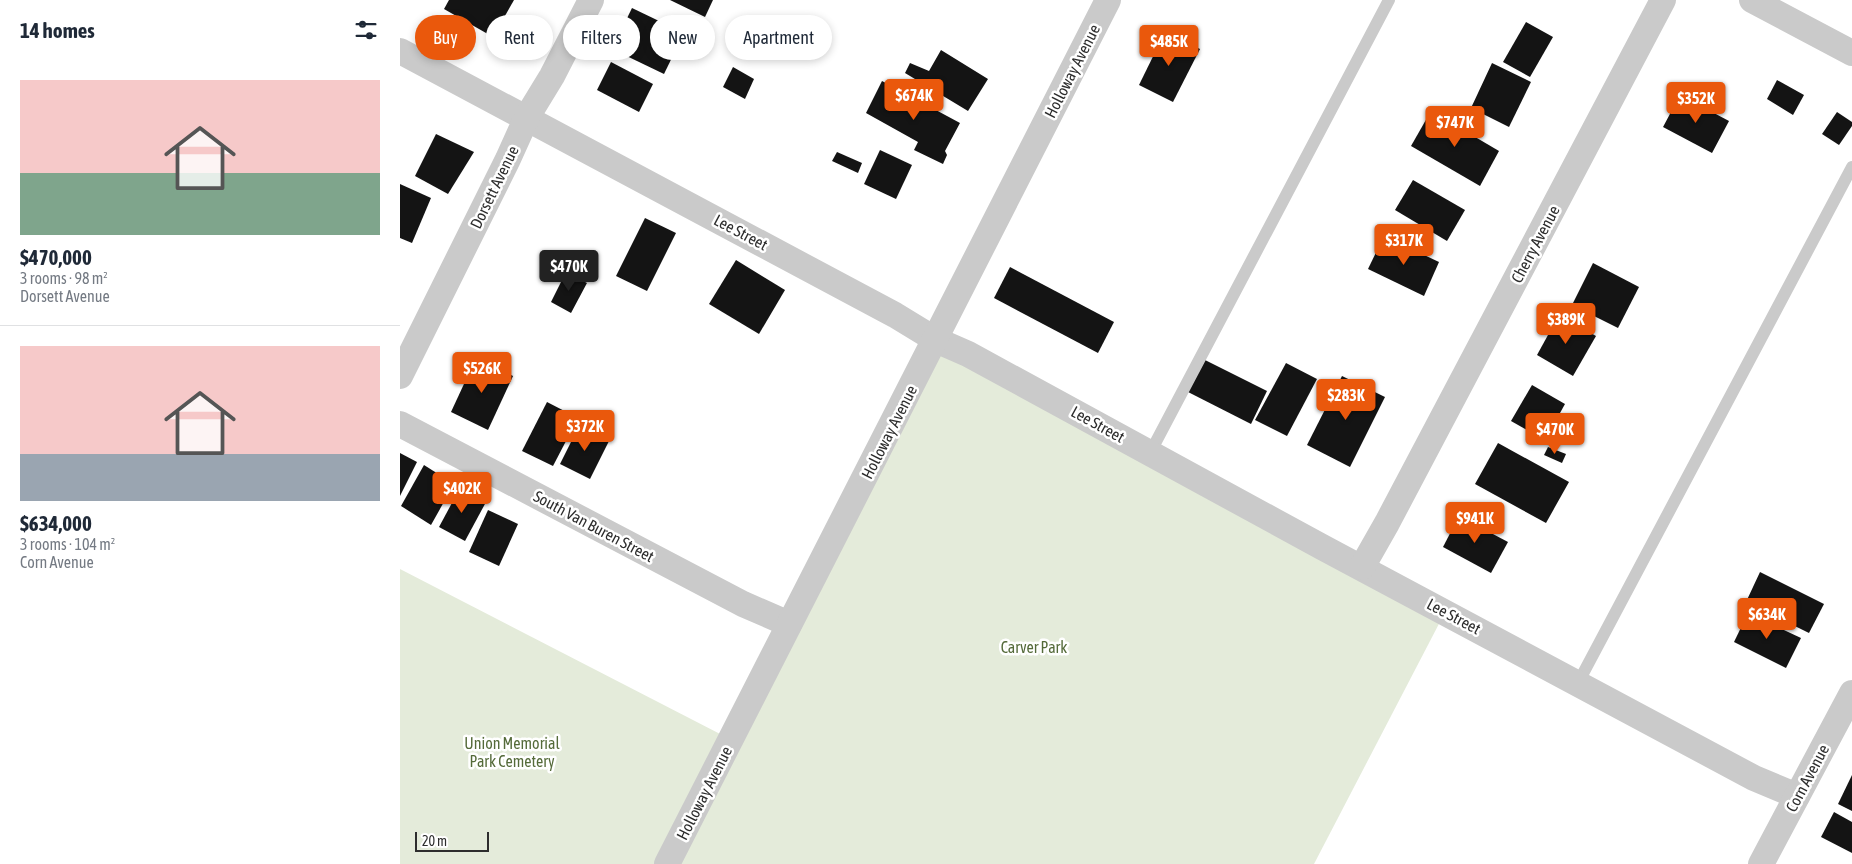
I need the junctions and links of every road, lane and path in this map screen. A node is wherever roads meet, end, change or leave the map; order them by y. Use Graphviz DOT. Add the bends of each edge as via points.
graph roads {
  1 [pos="590,0"];
  2 [pos="1108,0"];
  3 [pos="1389,0"];
  4 [pos="1663,0"];
  5 [pos="1752,0"];
  6 [pos="400,51"];
  7 [pos="1852,52"];
  8 [pos="527,117"];
  9 [pos="1852,167"];
  10 [pos="936,340"];
  11 [pos="400,376"];
  12 [pos="400,424"];
  13 [pos="1150,452"];
  14 [pos="1362,567"];
  15 [pos="789,624"];
  16 [pos="1578,683"];
  17 [pos="1852,693"];
  18 [pos="1797,796"];
  19 [pos="667,864"];
  20 [pos="1761,864"];
  1 -- 8 [label="street, Dorsett Avenue" via="552,76"];
  2 -- 10 [label="street, Holloway Avenue"];
  3 -- 13 [label="lane"];
  4 -- 14 [label="street, Cherry Avenue"];
  5 -- 7 [label="street"];
  6 -- 8 [label="street, Lee Street"];
  8 -- 10 [label="street, Lee Street"];
  8 -- 11 [label="street, Dorsett Avenue"];
  9 -- 16 [label="lane"];
  10 -- 13 [label="street, Lee Street"];
  10 -- 15 [label="street, Holloway Avenue"];
  12 -- 15 [label="street, South Van Buren Street" via="743,604"];
  13 -- 14 [label="street, Lee Street"];
  14 -- 16 [label="street, Lee Street"];
  15 -- 19 [label="street, Holloway Avenue"];
  16 -- 18 [label="street, Lee Street" via="1754,778"];
  17 -- 18 [label="street, Corn Avenue"];
  18 -- 20 [label="street, Corn Avenue"];
}
